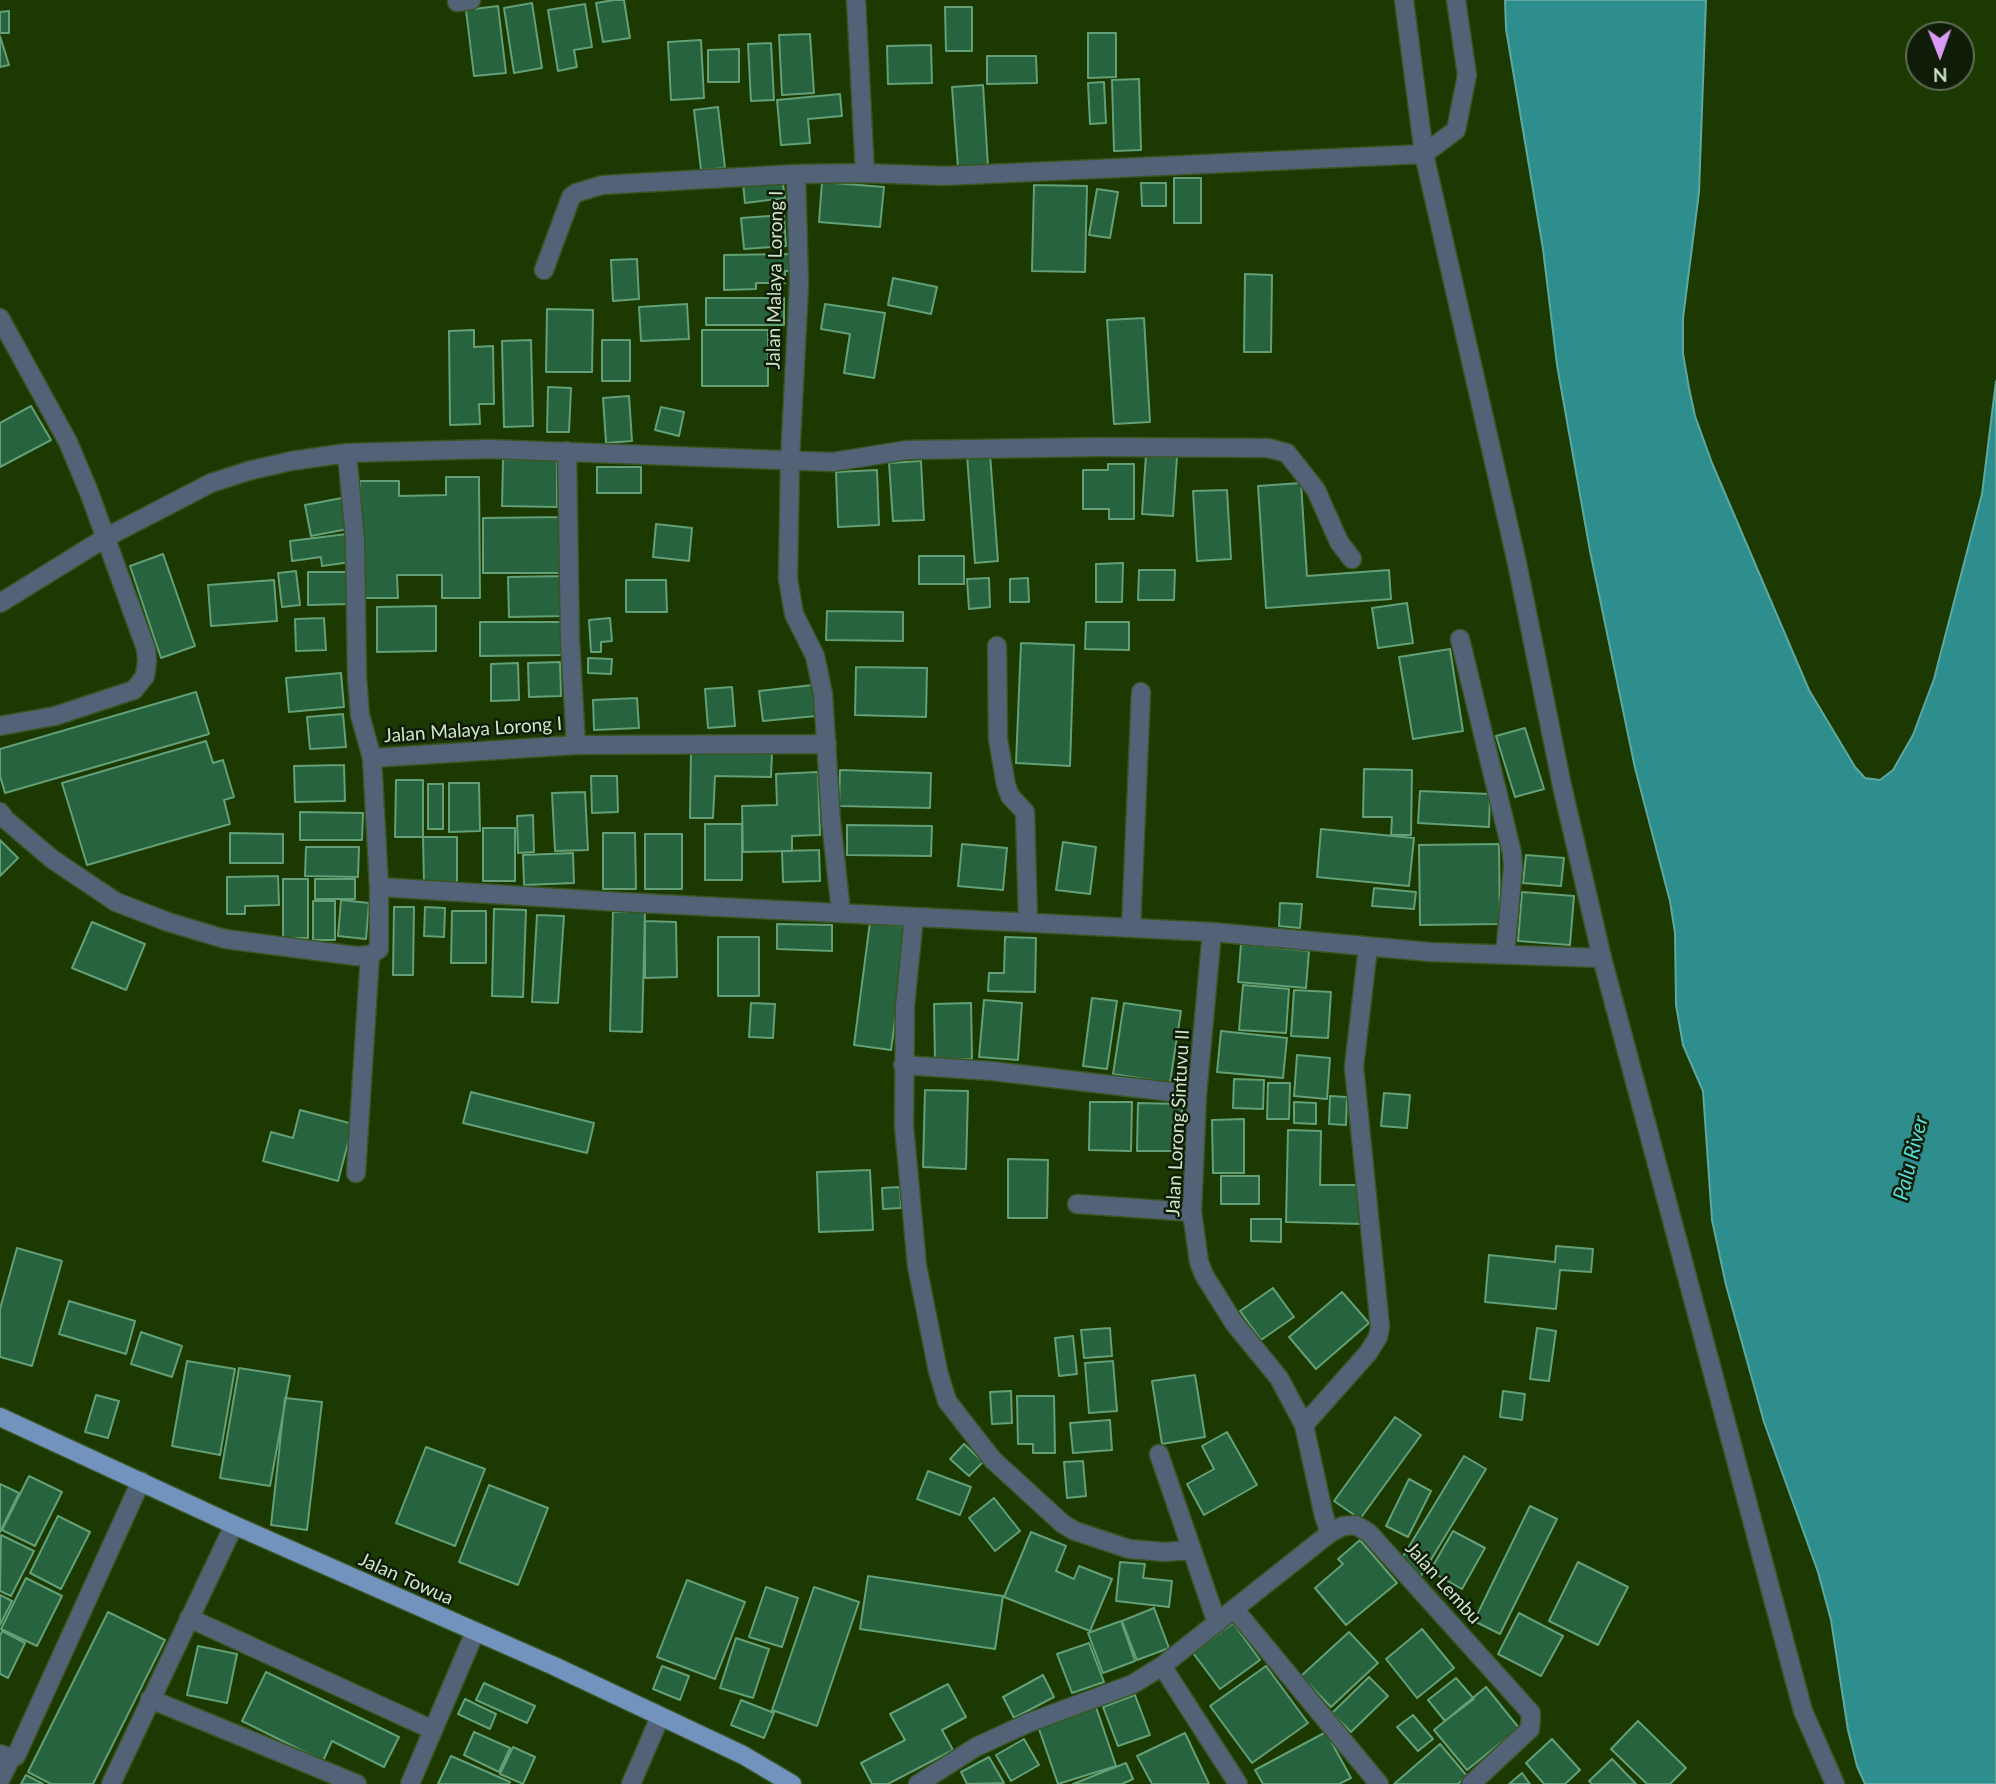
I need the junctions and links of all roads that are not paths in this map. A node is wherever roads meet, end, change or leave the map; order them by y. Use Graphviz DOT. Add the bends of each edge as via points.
graph roads {
  1 [pos="857,0"];
  2 [pos="1404,0"];
  3 [pos="1456,0"];
  4 [pos="1424,154"];
  5 [pos="865,173"];
  6 [pos="796,174"];
  7 [pos="544,270"];
  8 [pos="0,318"];
  9 [pos="567,451"];
  10 [pos="347,453"];
  11 [pos="790,460"];
  12 [pos="105,538"];
  13 [pos="1352,559"];
  14 [pos="0,603"];
  15 [pos="1460,639"];
  16 [pos="997,646"];
  17 [pos="1141,692"];
  18 [pos="0,726"];
  19 [pos="827,744"];
  20 [pos="576,745"];
  21 [pos="372,758"];
  22 [pos="0,811"];
  23 [pos="379,887"];
  24 [pos="841,912"];
  25 [pos="914,917"];
  26 [pos="1028,922"];
  27 [pos="1131,928"];
  28 [pos="1212,932"];
  29 [pos="1368,947"];
  30 [pos="370,955"];
  31 [pos="1505,955"];
  32 [pos="1602,958"];
  33 [pos="903,1065"];
  34 [pos="1197,1095"];
  35 [pos="356,1173"];
  36 [pos="1077,1204"];
  37 [pos="1192,1212"];
  38 [pos="0,1417"];
  39 [pos="1304,1425"];
  40 [pos="1159,1454"];
  41 [pos="141,1481"];
  42 [pos="234,1525"];
  43 [pos="1330,1533"];
  44 [pos="1192,1550"];
  45 [pos="1235,1610"];
  46 [pos="189,1618"];
  47 [pos="1217,1623"];
  48 [pos="475,1632"];
  49 [pos="1162,1666"];
  50 [pos="150,1699"];
  51 [pos="660,1717"];
  52 [pos="433,1730"];
  53 [pos="5,1756"];
  54 [pos="0,1780"];
  55 [pos="111,1784"];
  56 [pos="357,1784"];
  57 [pos="410,1784"];
  58 [pos="631,1784"];
  59 [pos="792,1784"];
  60 [pos="918,1784"];
  61 [pos="1238,1784"];
  62 [pos="1380,1784"];
  63 [pos="1471,1784"];
  64 [pos="1835,1784"];
  1 -- 5 [label="street"];
  2 -- 4 [label="street"];
  3 -- 4 [label="street" via="1467,75 1456,130"];
  4 -- 5 [label="street, Jalan Malaya Lorong I" via="944,176"];
  4 -- 32 [label="street"];
  5 -- 6 [label="street, Jalan Malaya Lorong I"];
  6 -- 7 [label="street" via="601,184 576,193"];
  6 -- 11 [label="street, Jalan Malaya Lorong I" via="799,284"];
  8 -- 12 [label="street" via="68,442"];
  9 -- 10 [label="street"];
  9 -- 11 [label="street"];
  9 -- 20 [label="street, Jalan Malaya Lorong I"];
  10 -- 12 [label="street" via="248,471 211,484"];
  10 -- 21 [label="street" via="355,540 360,715"];
  11 -- 13 [label="street" via="857,460 907,450 1268,448 1287,453 1316,490 1339,542"];
  11 -- 19 [label="street, Jalan Malaya Lorong I" via="788,579 794,614 815,656"];
  12 -- 14 [label="street"];
  12 -- 18 [label="street" via="146,649 145,676 134,690 55,716"];
  15 -- 31 [label="street" via="1512,853"];
  16 -- 26 [label="street" via="998,739 1010,796 1025,812"];
  17 -- 27 [label="street"];
  19 -- 20 [label="street, Jalan Malaya Lorong I"];
  19 -- 24 [label="street, Jalan Malaya Lorong I"];
  20 -- 21 [label="street, Jalan Malaya Lorong I"];
  21 -- 23 [label="street"];
  22 -- 30 [label="street" via="52,859 116,902 225,939"];
  23 -- 24 [label="street"];
  23 -- 30 [label="street" via="379,949"];
  24 -- 25 [label="street"];
  25 -- 26 [label="street"];
  25 -- 33 [label="street"];
  26 -- 27 [label="street"];
  27 -- 28 [label="street"];
  28 -- 29 [label="street"];
  28 -- 34 [label="street, Jalan Lorong Sintuvu II"];
  29 -- 31 [label="street"];
  29 -- 39 [label="street" via="1354,1067 1380,1327 1368,1353"];
  30 -- 35 [label="street"];
  31 -- 32 [label="street"];
  32 -- 64 [label="street" via="1803,1711"];
  33 -- 34 [label="street"];
  33 -- 44 [label="street" via="917,1266 947,1401 981,1447 1063,1524 1129,1549"];
  34 -- 37 [label="street, Jalan Lorong Sintuvu II"];
  36 -- 37 [label="street"];
  37 -- 39 [label="street, Jalan Lorong Sintuvu II" via="1204,1275 1234,1323 1279,1378"];
  38 -- 41 [label="main road, Jalan Towua"];
  39 -- 43 [label="street, Jalan Lorong Sintuvu II"];
  40 -- 44 [label="street"];
  41 -- 42 [label="main road, Jalan Towua"];
  41 -- 53 [label="street" via="16,1756"];
  42 -- 46 [label="street"];
  42 -- 48 [label="main road, Jalan Towua"];
  43 -- 45 [label="street"];
  43 -- 63 [label="street, Jalan Lembu" via="1356,1525 1370,1533 1531,1713 1530,1729"];
  44 -- 47 [label="street"];
  45 -- 47 [label="street"];
  45 -- 62 [label="street"];
  46 -- 50 [label="street"];
  46 -- 52 [label="street"];
  47 -- 49 [label="street"];
  48 -- 51 [label="main road, Jalan Towua"];
  48 -- 52 [label="street"];
  49 -- 60 [label="street" via="1133,1684 976,1747"];
  49 -- 61 [label="street"];
  50 -- 55 [label="street"];
  50 -- 56 [label="street"];
  51 -- 58 [label="street"];
  51 -- 59 [label="main road, Jalan Towua" via="743,1755"];
  52 -- 57 [label="street"];
  53 -- 54 [label="street"];
}
